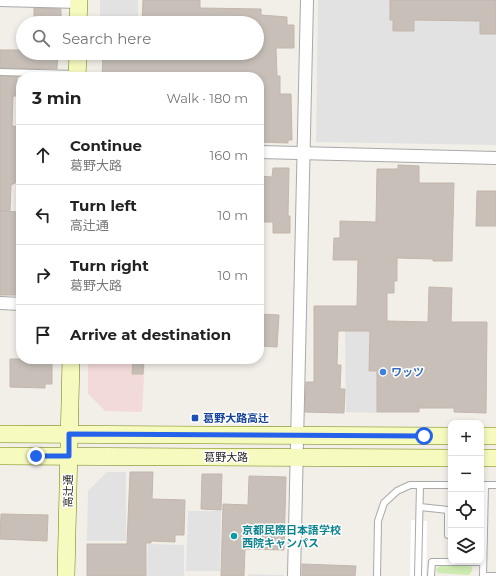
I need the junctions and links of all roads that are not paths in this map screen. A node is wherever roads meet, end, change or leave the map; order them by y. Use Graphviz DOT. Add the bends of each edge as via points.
graph roads {
  1 [pos="0,0"];
  2 [pos="307,0"];
  3 [pos="79,1"];
  4 [pos="78,16"];
  5 [pos="78,60"];
  6 [pos="0,72"];
  7 [pos="77,72"];
  8 [pos="16,73"];
  9 [pos="264,152"];
  10 [pos="303,153"];
  11 [pos="496,158"];
  12 [pos="0,303"];
  13 [pos="16,304"];
  14 [pos="71,364"];
  15 [pos="0,434"];
  16 [pos="69,434"];
  17 [pos="297,435"];
  18 [pos="424,436"];
  19 [pos="448,436"];
  20 [pos="484,436"];
  21 [pos="496,436"];
  22 [pos="0,456"];
  23 [pos="69,456"];
  24 [pos="297,457"];
  25 [pos="423,458"];
  26 [pos="448,458"];
  27 [pos="484,458"];
  28 [pos="496,458"];
  29 [pos="420,485"];
  30 [pos="448,485"];
  31 [pos="484,485"];
  32 [pos="496,485"];
  33 [pos="483,492"];
  34 [pos="420,507"];
  35 [pos="448,528"];
  36 [pos="482,528"];
  37 [pos="448,562"];
  38 [pos="483,564"];
  39 [pos="66,576"];
  40 [pos="294,576"];
  41 [pos="377,576"];
  42 [pos="418,576"];
  43 [pos="431,576"];
  44 [pos="483,576"];
  45 [pos="496,576"];
  1 -- 3 [label="street"];
  2 -- 10 [label="street"];
  3 -- 4 [label="street"];
  5 -- 7 [label="street"];
  6 -- 8 [label="lane"];
  9 -- 10 [label="street"];
  10 -- 11 [label="street"];
  10 -- 17 [label="street"];
  12 -- 13 [label="street"];
  14 -- 16 [label="street, 高辻通"];
  15 -- 16 [label="street, 葛野大路"];
  16 -- 17 [label="street, 葛野大路"];
  16 -- 23 [label="street, 高辻通"];
  17 -- 18 [label="street, 葛野大路"];
  17 -- 24 [label="street"];
  18 -- 19 [label="street, 葛野大路"];
  18 -- 25 [label="street"];
  20 -- 21 [label="street"];
  22 -- 23 [label="street, 葛野大路"];
  23 -- 24 [label="street, 葛野大路"];
  23 -- 39 [label="street, 高辻通"];
  24 -- 25 [label="street, 葛野大路"];
  24 -- 40 [label="street"];
  25 -- 26 [label="street, 葛野大路"];
  27 -- 28 [label="street"];
  29 -- 30 [label="lane"];
  29 -- 34 [label="lane"];
  29 -- 41 [label="lane" via="410,485 397,491 384,504 378,521"];
  31 -- 32 [label="lane"];
  33 -- 36 [label="lane"];
  34 -- 35 [label="lane" via="448,510"];
  34 -- 42 [label="lane"];
  37 -- 43 [label="lane" via="432,562"];
  38 -- 44 [label="lane"];
  44 -- 45 [label="lane"];
}
